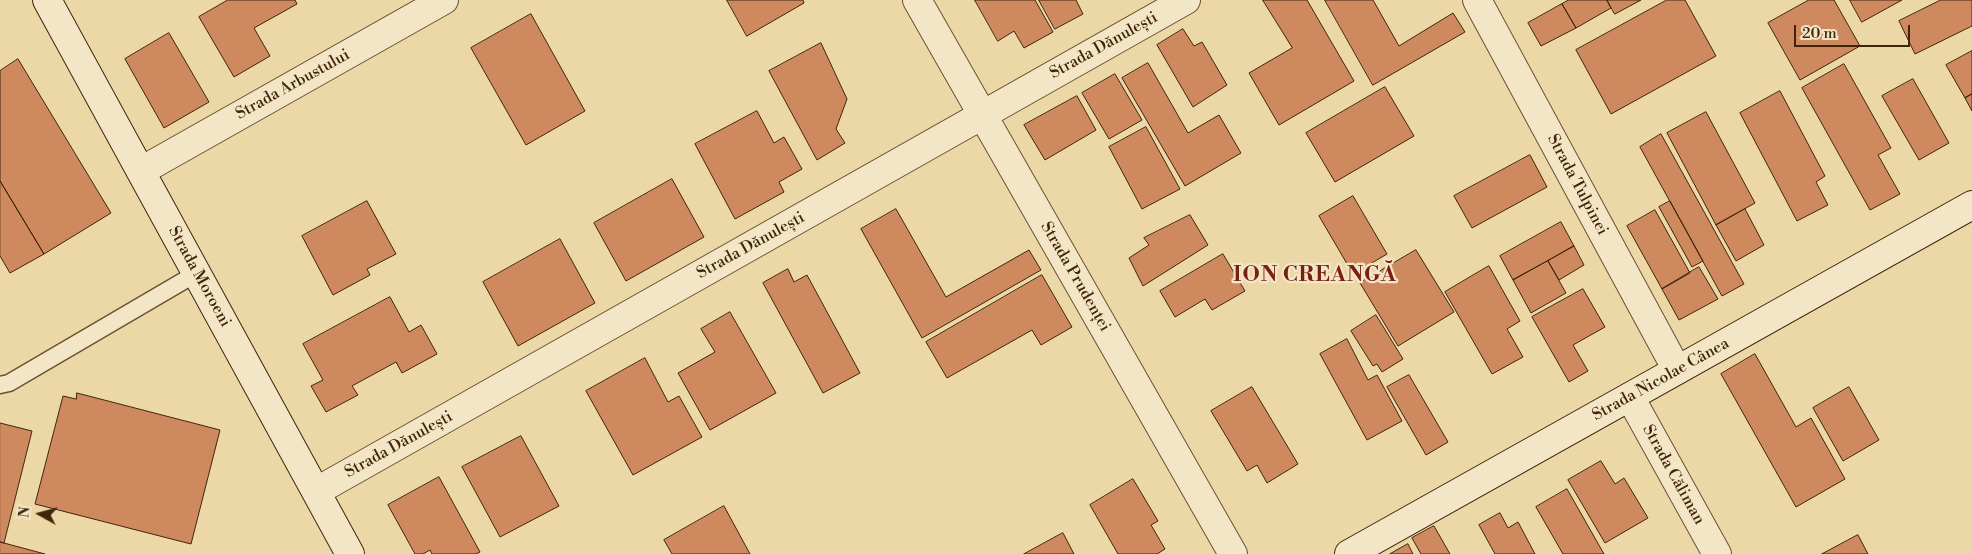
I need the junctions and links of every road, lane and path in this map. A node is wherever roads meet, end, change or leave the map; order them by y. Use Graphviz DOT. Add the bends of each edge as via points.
graph roads {
  1 [pos="47,0"];
  2 [pos="444,0"];
  3 [pos="917,0"];
  4 [pos="1186,0"];
  5 [pos="1477,0"];
  6 [pos="983,115"];
  7 [pos="141,171"];
  8 [pos="1972,205"];
  9 [pos="197,273"];
  10 [pos="1677,370"];
  11 [pos="0,385"];
  12 [pos="1630,397"];
  13 [pos="317,491"];
  14 [pos="350,554"];
  15 [pos="1233,554"];
  16 [pos="1349,554"];
  17 [pos="1717,554"];
  1 -- 7 [label="street, Strada Moroeni"];
  2 -- 7 [label="street, Strada Arbustului"];
  3 -- 6 [label="street, Strada Prudenței"];
  4 -- 6 [label="street, Strada Dănulești"];
  5 -- 10 [label="street, Strada Tulpinei"];
  6 -- 13 [label="street, Strada Dănulești"];
  6 -- 15 [label="street, Strada Prudenței"];
  7 -- 9 [label="street, Strada Moroeni"];
  8 -- 10 [label="street, Strada Nicolae Cânea"];
  9 -- 11 [label="lane"];
  9 -- 13 [label="street, Strada Moroeni"];
  10 -- 12 [label="street, Strada Nicolae Cânea"];
  12 -- 16 [label="street, Strada Nicolae Cânea"];
  12 -- 17 [label="street, Strada Căliman"];
  13 -- 14 [label="street, Strada Moroeni"];
}
